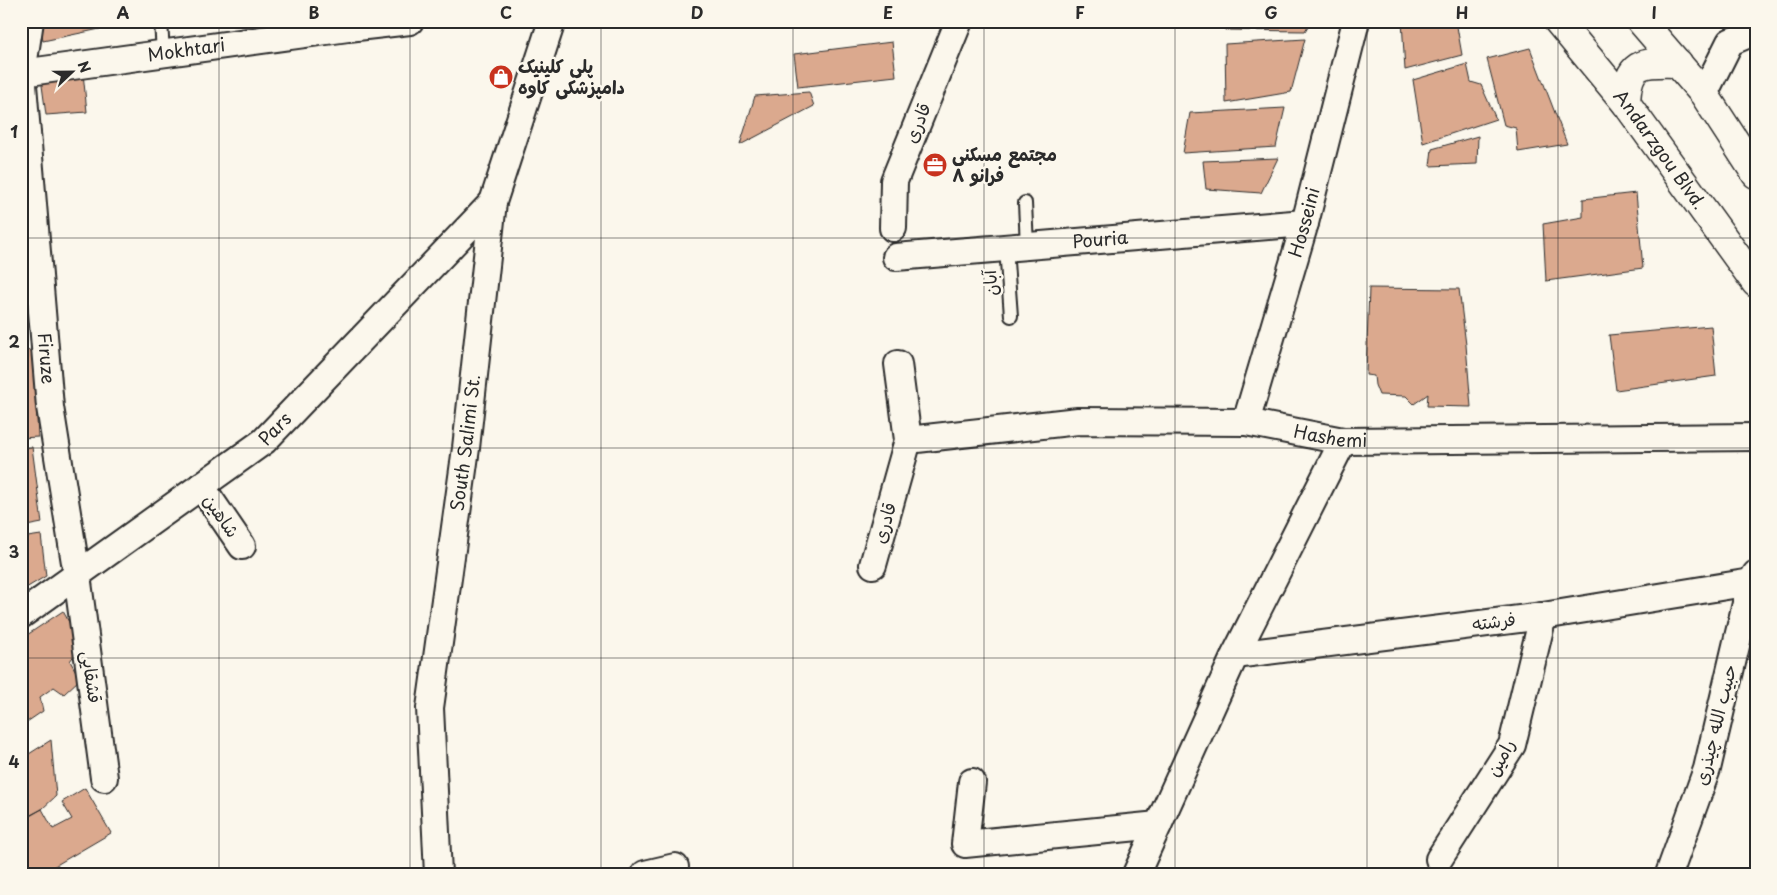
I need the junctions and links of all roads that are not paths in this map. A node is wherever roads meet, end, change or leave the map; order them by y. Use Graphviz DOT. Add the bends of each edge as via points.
graph roads {
  1 [pos="30,21"];
  2 [pos="160,21"];
  3 [pos="410,21"];
  4 [pos="552,21"];
  5 [pos="959,21"];
  6 [pos="1356,21"];
  7 [pos="1558,21"];
  8 [pos="1641,21"];
  9 [pos="348,24"];
  10 [pos="1756,31"];
  11 [pos="1728,32"];
  12 [pos="163,53"];
  13 [pos="1678,63"];
  14 [pos="22,73"];
  15 [pos="1704,94"];
  16 [pos="1626,103"];
  17 [pos="1756,174"];
  18 [pos="493,202"];
  19 [pos="1025,203"];
  20 [pos="1305,223"];
  21 [pos="893,228"];
  22 [pos="1016,247"];
  23 [pos="896,257"];
  24 [pos="1756,283"];
  25 [pos="1011,316"];
  26 [pos="898,364"];
  27 [pos="1246,422"];
  28 [pos="1756,437"];
  29 [pos="908,440"];
  30 [pos="1343,441"];
  31 [pos="201,486"];
  32 [pos="242,546"];
  33 [pos="873,565"];
  34 [pos="77,575"];
  35 [pos="1753,578"];
  36 [pos="21,615"];
  37 [pos="1543,616"];
  38 [pos="1235,656"];
  39 [pos="104,778"];
  40 [pos="972,782"];
  41 [pos="1158,825"];
  42 [pos="1439,859"];
  43 [pos="675,867"];
  44 [pos="438,874"];
  45 [pos="645,874"];
  46 [pos="1136,874"];
  47 [pos="1669,874"];
  1 -- 14 [label="street, Firuze"];
  2 -- 12 [label="lane"];
  3 -- 9 [label="street, Mokhtari"];
  4 -- 18 [label="street, South Salimi St."];
  5 -- 21 [label="street, قادری" via="894,181"];
  6 -- 20 [label="street, Hosseini"];
  7 -- 16 [label="main road, Andarzgou Blvd."];
  8 -- 13 [label="main road"];
  9 -- 12 [label="street, Mokhtari"];
  10 -- 11 [label="street"];
  11 -- 15 [label="street"];
  12 -- 14 [label="street, Mokhtari"];
  13 -- 15 [label="main road"];
  13 -- 16 [label="main road" via="1640,66 1628,80"];
  14 -- 34 [label="street, Firuze" via="50,407"];
  15 -- 17 [label="main road"];
  16 -- 24 [label="main road, Andarzgou Blvd."];
  18 -- 31 [label="street, Pars" via="264,441"];
  18 -- 44 [label="street, South Salimi St." via="466,448 430,708"];
  19 -- 22 [label="lane, آبان"];
  20 -- 22 [label="street, Pouria"];
  20 -- 27 [label="street, Hosseini"];
  22 -- 23 [label="street, Pouria"];
  22 -- 25 [label="lane, آبان"];
  26 -- 29 [label="street, قادری"];
  27 -- 29 [label="street, Hashemi" via="1078,421"];
  27 -- 30 [label="street, Hashemi"];
  28 -- 30 [label="street, Hashemi"];
  29 -- 33 [label="street, قادری"];
  30 -- 38 [label="street"];
  31 -- 32 [label="street, شاهین"];
  31 -- 34 [label="street, Pars"];
  34 -- 36 [label="street, Pars"];
  34 -- 39 [label="street, قشقایی"];
  35 -- 37 [label="street, فرشته"];
  35 -- 47 [label="street, حبیب الله چیذری" via="1707,769"];
  37 -- 38 [label="street, فرشته"];
  37 -- 42 [label="street, رامین" via="1512,745"];
  38 -- 41 [label="street"];
  40 -- 41 [label="street" via="966,844"];
  41 -- 46 [label="street"];
  43 -- 45 [label="street"];
}
